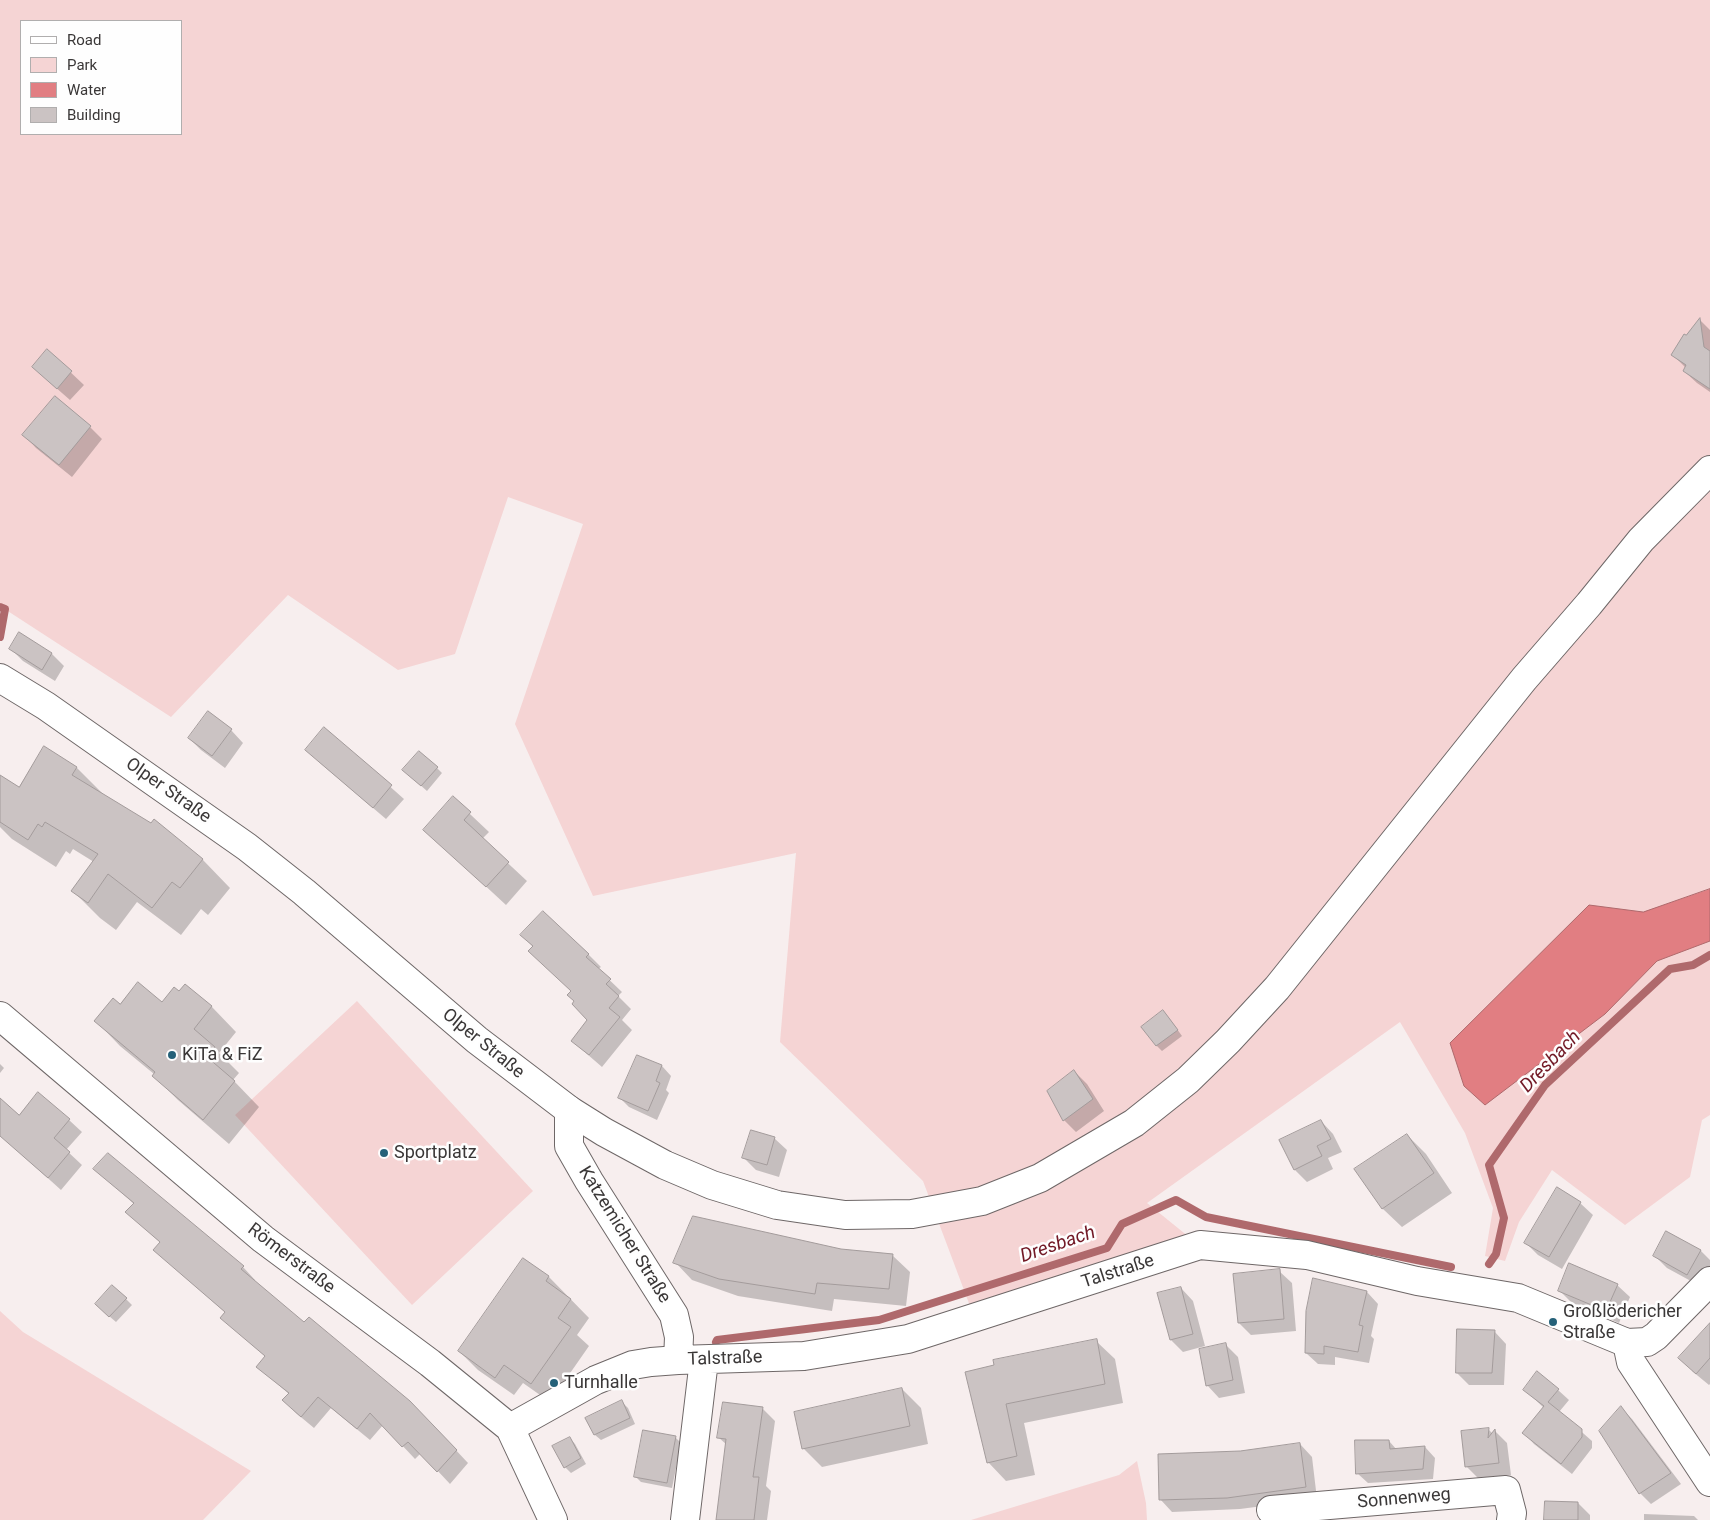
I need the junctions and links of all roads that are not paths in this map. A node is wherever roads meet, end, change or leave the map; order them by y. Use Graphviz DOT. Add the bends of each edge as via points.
graph roads {
  1 [pos="1710,470"];
  2 [pos="0,678"];
  3 [pos="0,1016"];
  4 [pos="569,1110"];
  5 [pos="1710,1281"];
  6 [pos="1627,1342"];
  7 [pos="678,1360"];
  8 [pos="704,1360"];
  9 [pos="510,1428"];
  10 [pos="1710,1482"];
  11 [pos="1271,1510"];
  12 [pos="553,1520"];
  13 [pos="685,1520"];
  14 [pos="1511,1520"];
  1 -- 4 [label="street, Olper Straße" via="1641,540 1524,679 1277,988 1228,1041 1188,1080 1134,1123 1040,1178 982,1201 912,1214 845,1216 778,1204 712,1185 665,1165"];
  2 -- 4 [label="street, Olper Straße" via="46,706 247,847 477,1040"];
  3 -- 9 [label="street, Römerstraße" via="263,1239 430,1363"];
  4 -- 7 [label="street, Katzemicher Straße" via="569,1146 674,1315"];
  5 -- 6 [label="street, Talstraße" via="1656,1336 1647,1342"];
  6 -- 8 [label="street, Talstraße" via="1518,1298 1306,1256 1200,1245 908,1338 804,1356"];
  6 -- 10 [label="street" via="1631,1362"];
  7 -- 8 [label="street, Talstraße"];
  7 -- 9 [label="street, Talstraße" via="633,1366 596,1380"];
  8 -- 13 [label="street"];
  9 -- 12 [label="street, Römerstraße"];
  11 -- 14 [label="street, Sonnenweg" via="1506,1490"];
}
